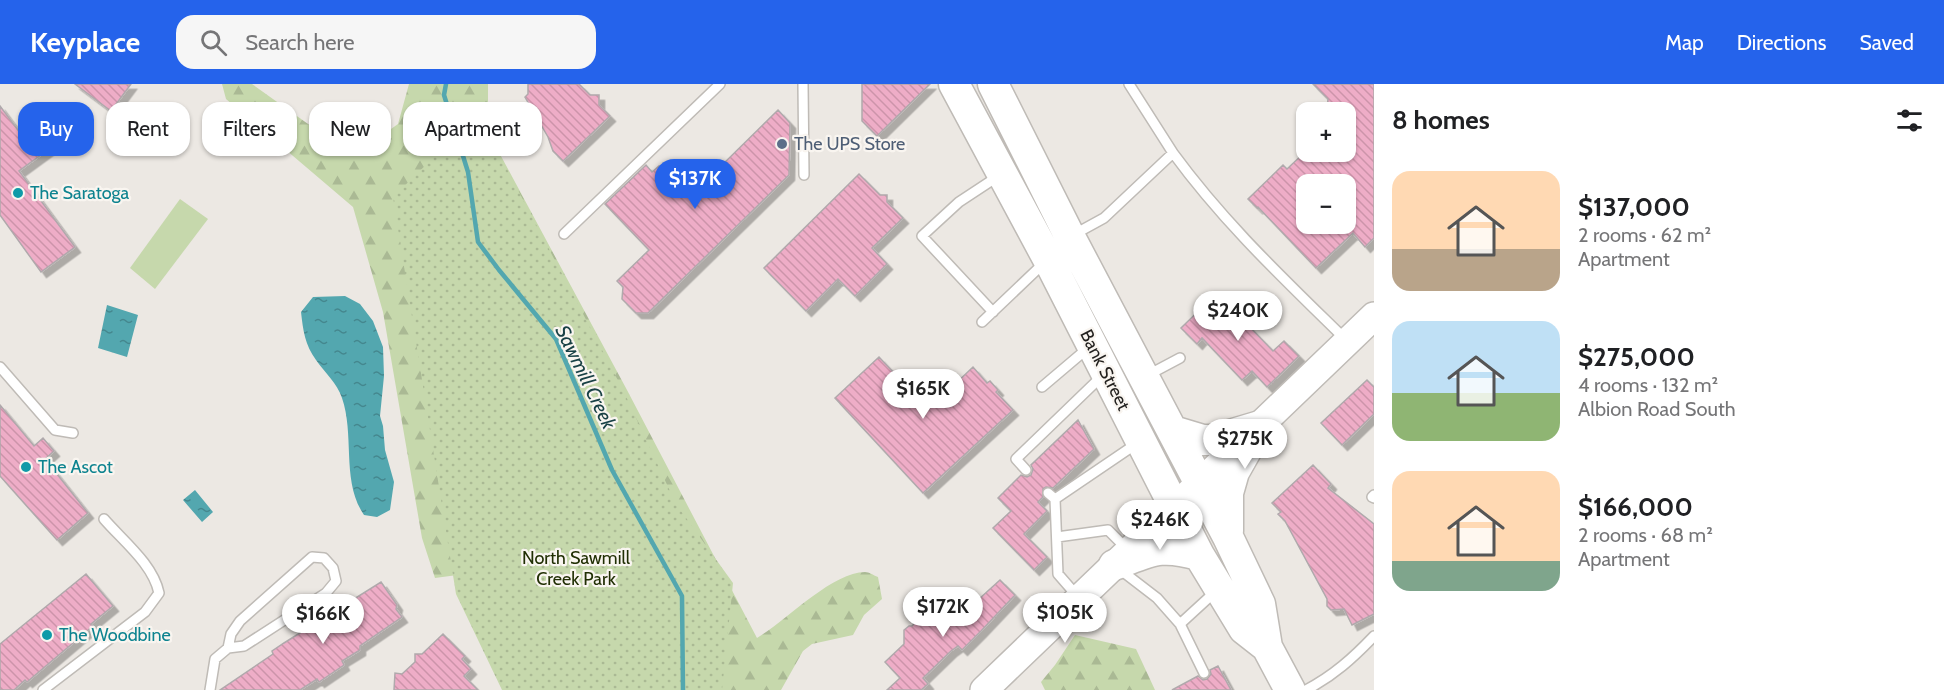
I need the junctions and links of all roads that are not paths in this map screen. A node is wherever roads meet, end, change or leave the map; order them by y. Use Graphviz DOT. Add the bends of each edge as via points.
graph roads {
  1 [pos="720,84"];
  2 [pos="803,84"];
  3 [pos="954,84"];
  4 [pos="993,84"];
  5 [pos="1130,84"];
  6 [pos="1173,153"];
  7 [pos="1002,173"];
  8 [pos="804,175"];
  9 [pos="564,234"];
  10 [pos="1070,237"];
  11 [pos="1046,255"];
  12 [pos="993,312"];
  13 [pos="1374,316"];
  14 [pos="982,322"];
  15 [pos="1348,342"];
  16 [pos="1092,345"];
  17 [pos="1180,358"];
  18 [pos="0,366"];
  19 [pos="1106,372"];
  20 [pos="1145,377"];
  21 [pos="1042,387"];
  22 [pos="1260,426"];
  23 [pos="1173,431"];
  24 [pos="73,433"];
  25 [pos="1141,441"];
  26 [pos="1026,470"];
  27 [pos="1200,481"];
  28 [pos="1174,507"];
  29 [pos="104,519"];
  30 [pos="1057,537"];
  31 [pos="1228,537"];
  32 [pos="1199,555"];
  33 [pos="1121,558"];
  34 [pos="1220,587"];
  35 [pos="1079,598"];
  36 [pos="1180,624"];
  37 [pos="1374,636"];
  38 [pos="1267,647"];
  39 [pos="228,648"];
  40 [pos="1204,673"];
  41 [pos="43,690"];
  42 [pos="210,690"];
  43 [pos="984,690"];
  44 [pos="1290,690"];
  45 [pos="1306,690"];
  1 -- 9 [label="lane"];
  2 -- 8 [label="lane"];
  3 -- 7 [label="main road, Bank Street"];
  4 -- 10 [label="main road, Bank Street"];
  5 -- 6 [label="lane"];
  6 -- 10 [label="lane" via="1104,218"];
  6 -- 15 [label="lane" via="1232,228"];
  7 -- 11 [label="main road, Bank Street"];
  7 -- 12 [label="lane" via="958,202 922,236"];
  10 -- 11 [label="main road"];
  10 -- 20 [label="main road, Bank Street"];
  11 -- 12 [label="lane"];
  11 -- 16 [label="main road, Bank Street"];
  12 -- 14 [label="lane"];
  13 -- 15 [label="street"];
  15 -- 22 [label="street"];
  16 -- 19 [label="main road, Bank Street"];
  16 -- 21 [label="lane"];
  17 -- 20 [label="lane"];
  18 -- 24 [label="lane" via="55,430"];
  19 -- 25 [label="main road, Bank Street"];
  19 -- 26 [label="lane" via="1016,459"];
  20 -- 23 [label="main road, Bank Street"];
  22 -- 23 [label="main road" via="1213,440"];
  22 -- 27 [label="street"];
  22 -- 31 [label="main road" via="1234,472 1228,493"];
  23 -- 27 [label="main road, Bank Street"];
  25 -- 28 [label="main road, Bank Street"];
  25 -- 30 [label="lane" via="1051,496"];
  27 -- 28 [label="street"];
  27 -- 31 [label="main road, Bank Street"];
  28 -- 32 [label="main road, Bank Street"];
  28 -- 33 [label="street"];
  29 -- 41 [label="lane" via="150,571 159,593 145,612"];
  30 -- 33 [label="lane" via="1108,530"];
  30 -- 35 [label="lane" via="1058,574"];
  31 -- 38 [label="main road, Bank Street" via="1260,604"];
  32 -- 33 [label="main road" via="1155,549"];
  32 -- 34 [label="main road, Bank Street"];
  33 -- 35 [label="street"];
  33 -- 36 [label="lane"];
  34 -- 36 [label="lane"];
  34 -- 38 [label="main road, Bank Street" via="1244,629"];
  35 -- 43 [label="street"];
  36 -- 40 [label="lane"];
  37 -- 45 [label="lane" via="1356,656"];
  38 -- 44 [label="main road, Bank Street"];
  39 -- 39 [label="lane" via="244,646 326,593 336,581 333,568 324,558 312,557 240,621"];
  39 -- 42 [label="lane" via="214,659"];
}
